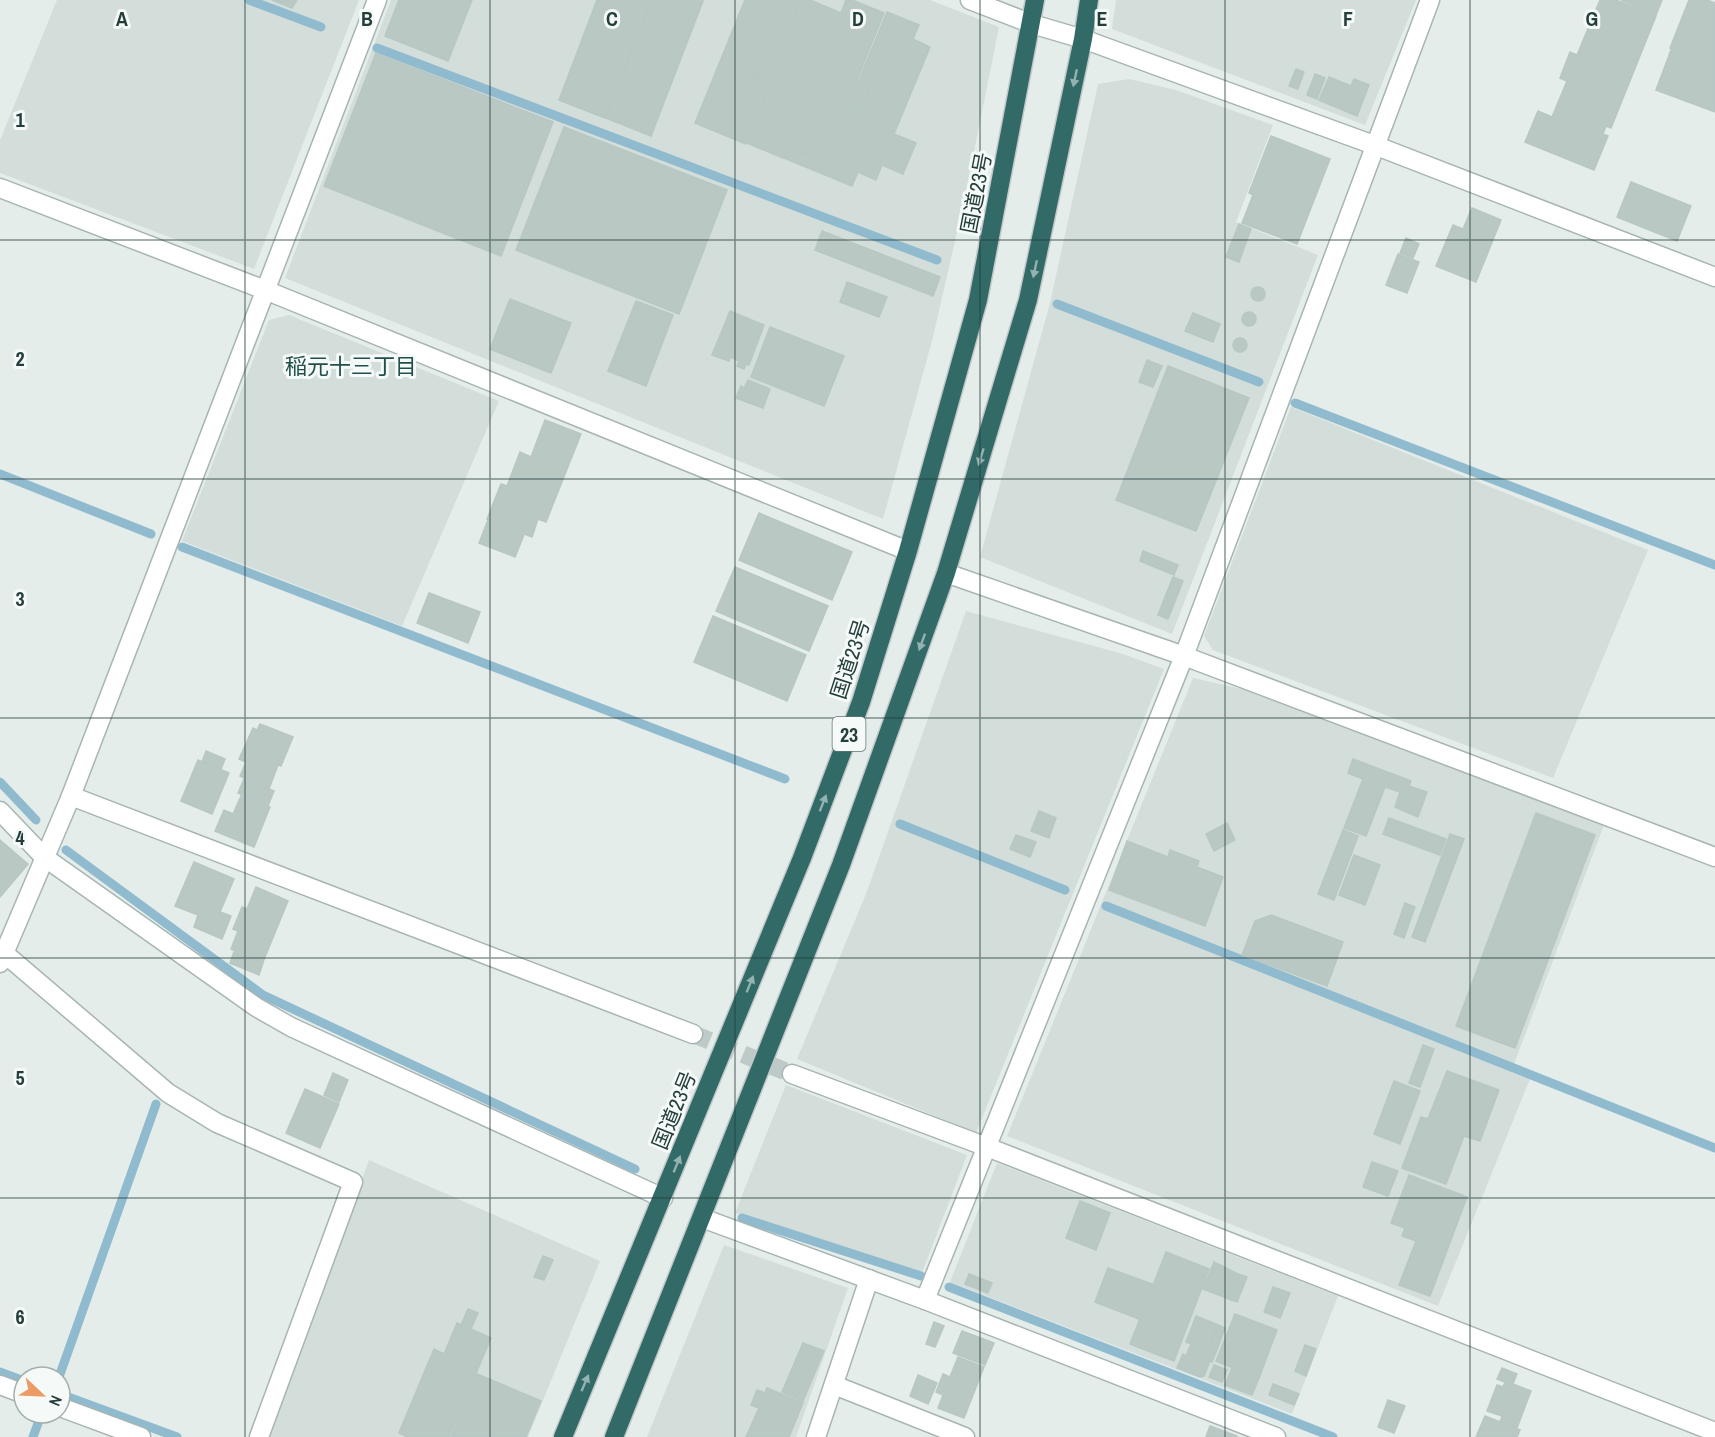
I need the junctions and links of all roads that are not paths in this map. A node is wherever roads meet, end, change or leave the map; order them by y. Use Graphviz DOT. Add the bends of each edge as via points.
graph roads {
  1 [pos="377,0"];
  2 [pos="970,0"];
  3 [pos="1035,0"];
  4 [pos="1089,0"];
  5 [pos="1430,0"];
  6 [pos="1032,24"];
  7 [pos="1083,39"];
  8 [pos="1374,145"];
  9 [pos="0,188"];
  10 [pos="1715,277"];
  11 [pos="265,290"];
  12 [pos="908,551"];
  13 [pos="946,573"];
  14 [pos="1184,656"];
  15 [pos="71,796"];
  16 [pos="0,811"];
  17 [pos="44,857"];
  18 [pos="1715,857"];
  19 [pos="2,958"];
  20 [pos="693,1034"];
  21 [pos="792,1074"];
  22 [pos="987,1147"];
  23 [pos="663,1198"];
  24 [pos="702,1218"];
  25 [pos="869,1280"];
  26 [pos="924,1300"];
  27 [pos="834,1385"];
  28 [pos="72,1411"];
  29 [pos="1715,1432"];
  30 [pos="141,1437"];
  31 [pos="259,1437"];
  32 [pos="563,1437"];
  33 [pos="614,1437"];
  34 [pos="816,1437"];
  35 [pos="965,1437"];
  36 [pos="1276,1437"];
  1 -- 11 [label="street"];
  2 -- 6 [label="street"];
  3 -- 6 [label="highway, 国道23号 / 23"];
  4 -- 7 [label="highway, 23"];
  5 -- 8 [label="street"];
  6 -- 7 [label="street"];
  6 -- 12 [label="highway, 国道23号 / 23" via="978,300"];
  7 -- 8 [label="street"];
  7 -- 13 [label="highway, 23, one-way" via="1028,300"];
  8 -- 10 [label="street"];
  8 -- 14 [label="street"];
  9 -- 11 [label="street"];
  11 -- 12 [label="street"];
  11 -- 15 [label="street"];
  23 -- 12 [label="highway, 国道23号 / 23, one-way" via="857,713"];
  13 -- 14 [label="street"];
  13 -- 24 [label="highway, 23, one-way" via="841,865"];
  14 -- 18 [label="street"];
  14 -- 22 [label="street"];
  15 -- 17 [label="street"];
  15 -- 20 [label="street"];
  16 -- 17 [label="street"];
  17 -- 19 [label="street"];
  17 -- 23 [label="street" via="255,1007 291,1027"];
  19 -- 31 [label="street" via="168,1093 217,1123 353,1182"];
  21 -- 22 [label="street"];
  22 -- 26 [label="street"];
  22 -- 29 [label="street"];
  32 -- 23 [label="highway, 国道23号 / 23, one-way"];
  24 -- 25 [label="street"];
  24 -- 33 [label="highway, 23"];
  25 -- 26 [label="street"];
  25 -- 27 [label="street"];
  26 -- 36 [label="street"];
  27 -- 34 [label="street"];
  27 -- 35 [label="street"];
  28 -- 30 [label="street"];
}
